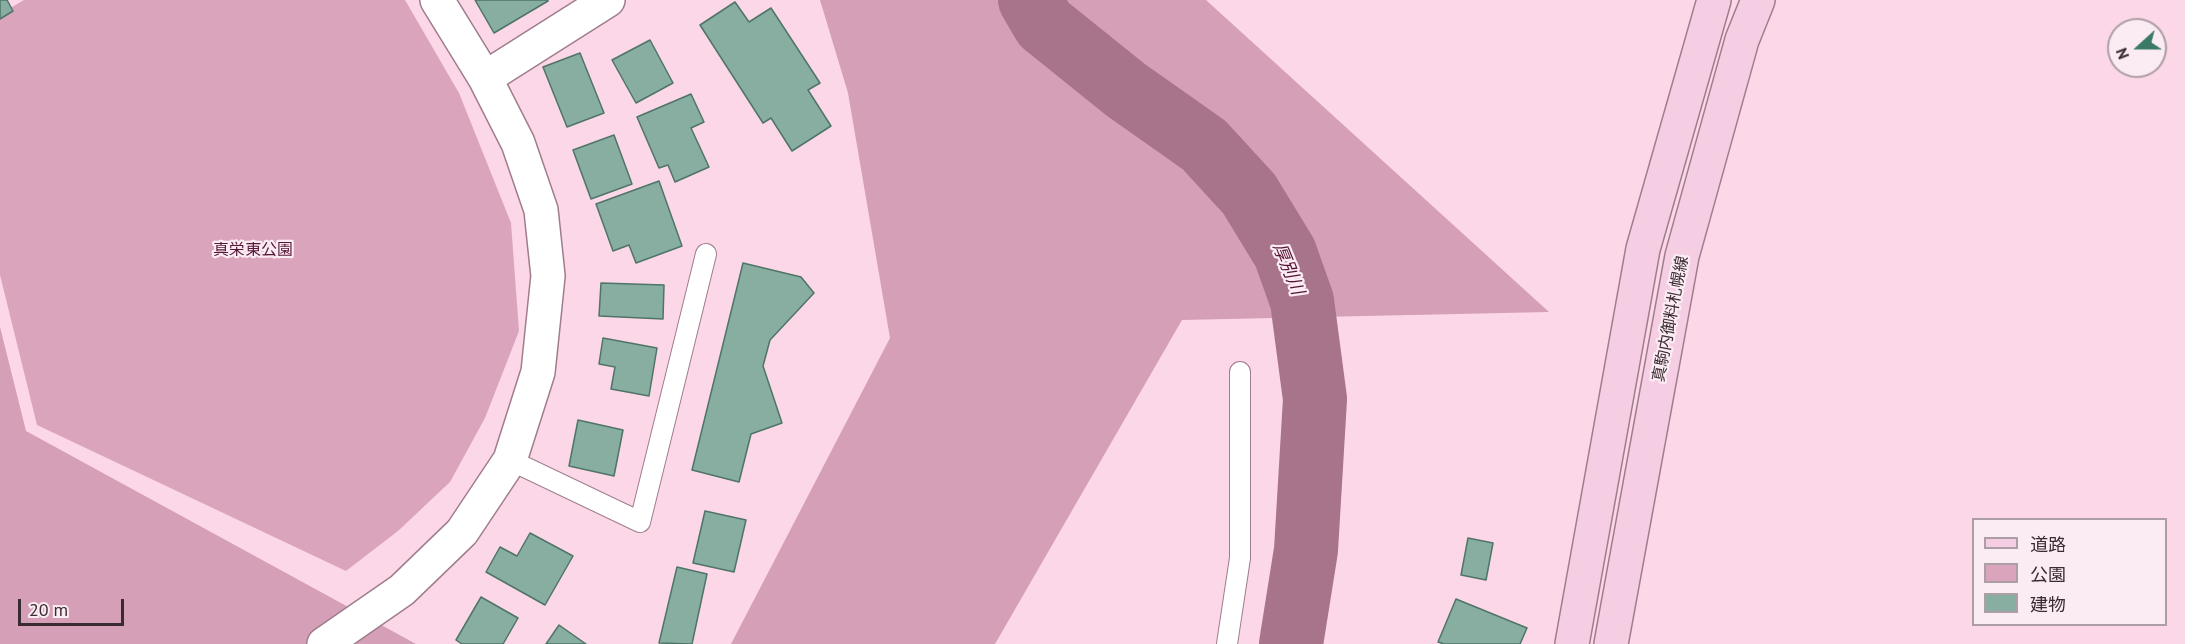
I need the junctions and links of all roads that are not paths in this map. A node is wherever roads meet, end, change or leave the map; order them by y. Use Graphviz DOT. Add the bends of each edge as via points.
graph roads {
  1 [pos="437,0"];
  2 [pos="608,0"];
  3 [pos="1714,0"];
  4 [pos="1758,0"];
  5 [pos="485,78"];
  6 [pos="706,254"];
  7 [pos="1240,372"];
  8 [pos="510,460"];
  9 [pos="324,644"];
  10 [pos="1227,644"];
  11 [pos="1572,644"];
  12 [pos="1611,644"];
  1 -- 5 [label="street"];
  2 -- 5 [label="street"];
  3 -- 11 [label="main road" via="1643,249"];
  4 -- 12 [label="main road, 真駒内御料札幌線" via="1742,40 1682,256"];
  5 -- 8 [label="street" via="518,143 541,210 548,276 538,372"];
  6 -- 8 [label="lane" via="640,522"];
  7 -- 10 [label="lane" via="1240,558"];
  8 -- 9 [label="street" via="462,532 402,590"];
}
